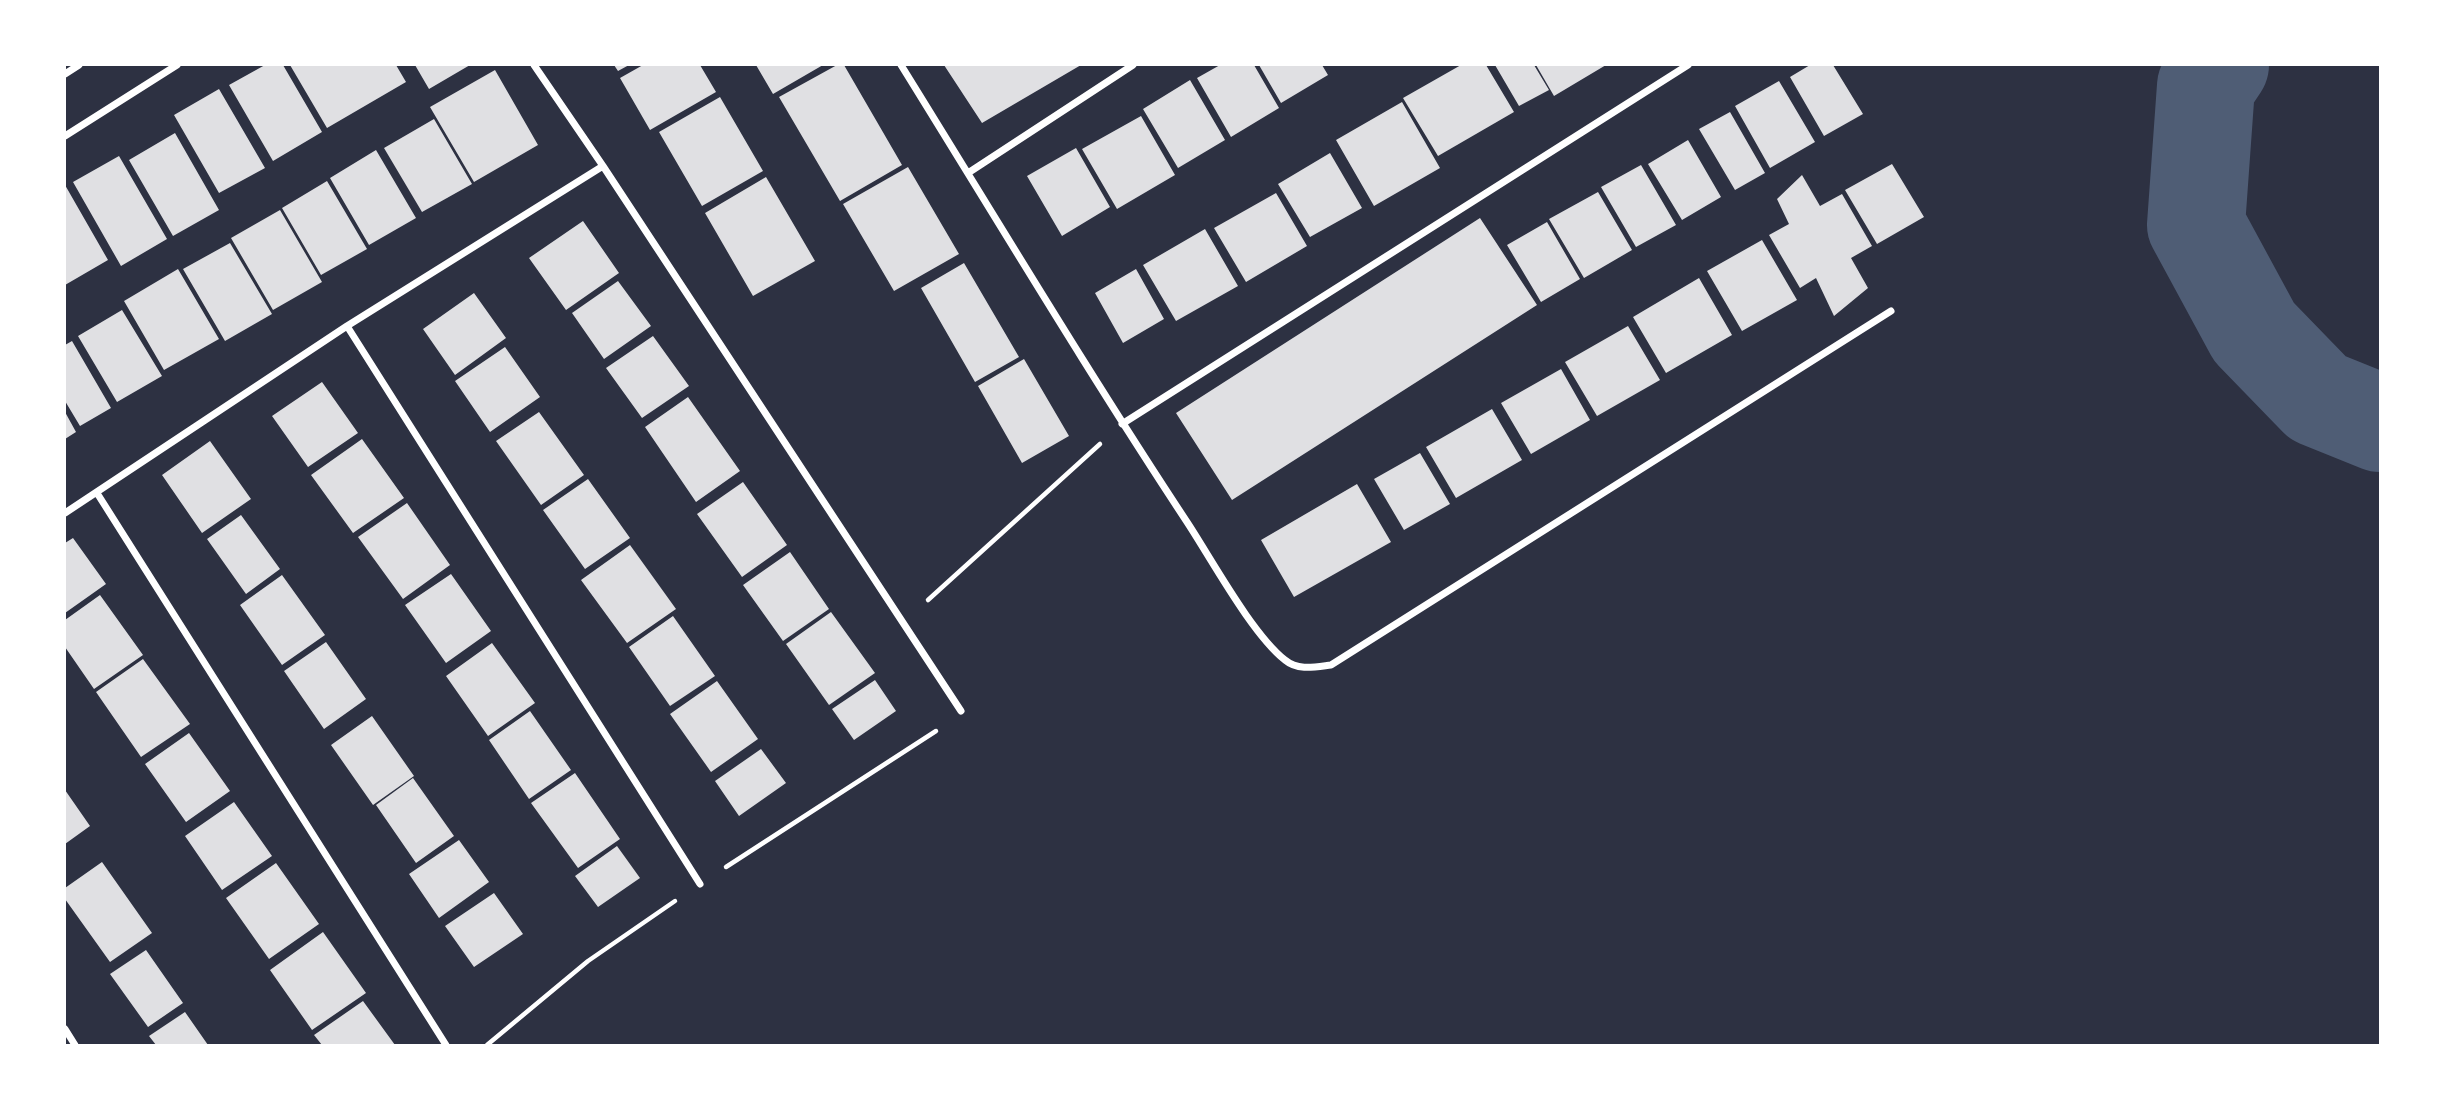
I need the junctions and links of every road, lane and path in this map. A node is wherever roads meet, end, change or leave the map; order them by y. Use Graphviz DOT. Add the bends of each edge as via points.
graph roads {
  1 [pos="79,65"];
  2 [pos="177,65"];
  3 [pos="534,65"];
  4 [pos="901,65"];
  5 [pos="1133,65"];
  6 [pos="1688,65"];
  7 [pos="65,74"];
  8 [pos="65,136"];
  9 [pos="603,166"];
  10 [pos="968,173"];
  11 [pos="1891,311"];
  12 [pos="346,326"];
  13 [pos="1122,424"];
  14 [pos="97,493"];
  15 [pos="65,513"];
  16 [pos="904,622"];
  17 [pos="961,711"];
  18 [pos="700,884"];
  19 [pos="65,1028"];
  20 [pos="75,1045"];
  21 [pos="446,1045"];
  1 -- 7 [label="street"];
  2 -- 8 [label="street"];
  3 -- 9 [label="street"];
  4 -- 10 [label="street"];
  5 -- 10 [label="street"];
  6 -- 13 [label="street"];
  9 -- 12 [label="street"];
  9 -- 16 [label="street"];
  10 -- 13 [label="street"];
  11 -- 13 [label="street" via="1331,665 1305,668 1288,663 1270,647"];
  12 -- 14 [label="street"];
  12 -- 18 [label="street"];
  13 -- 16 [label="path"];
  14 -- 15 [label="street"];
  14 -- 21 [label="street"];
  16 -- 17 [label="street"];
  19 -- 20 [label="street"];
}
